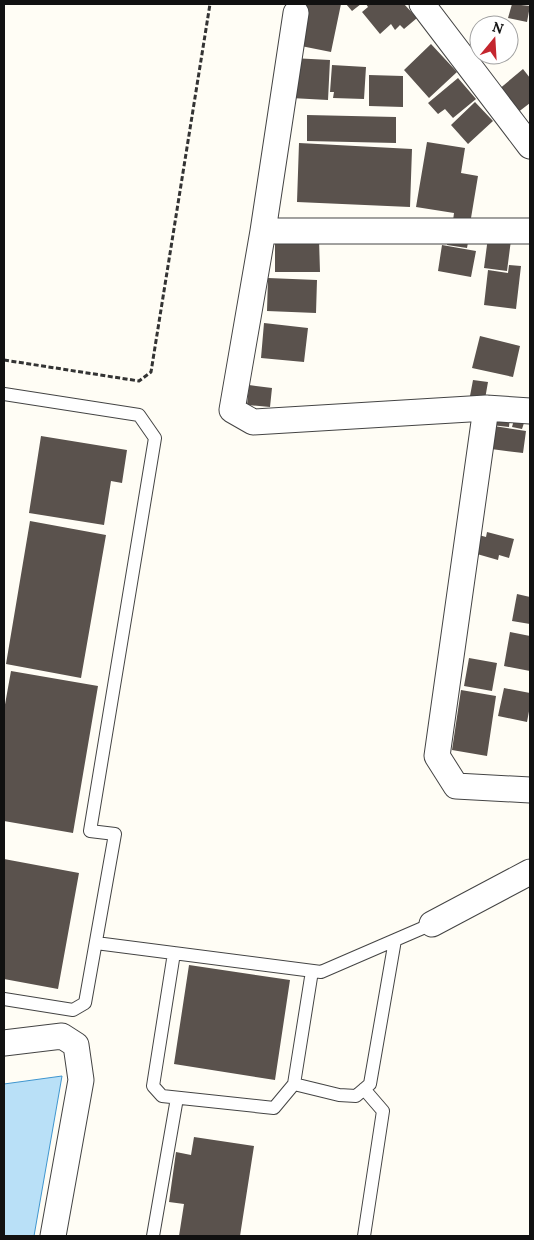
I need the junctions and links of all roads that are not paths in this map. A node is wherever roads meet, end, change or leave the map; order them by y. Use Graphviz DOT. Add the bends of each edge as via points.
graph roads {
  1 [pos="422,4"];
  2 [pos="296,13"];
  3 [pos="530,146"];
  4 [pos="263,231"];
  5 [pos="530,231"];
  6 [pos="4,394"];
  7 [pos="486,408"];
  8 [pos="530,411"];
  9 [pos="530,790"];
  10 [pos="530,872"];
  11 [pos="432,924"];
  12 [pos="395,940"];
  13 [pos="96,942"];
  14 [pos="174,953"];
  15 [pos="312,971"];
  16 [pos="4,999"];
  17 [pos="4,1043"];
  18 [pos="294,1084"];
  19 [pos="364,1089"];
  20 [pos="177,1098"];
  21 [pos="53,1236"];
  22 [pos="154,1236"];
  23 [pos="364,1236"];
  1 -- 3 [label="street"];
  2 -- 4 [label="street"];
  4 -- 5 [label="street"];
  4 -- 7 [label="street" via="232,410 254,422"];
  6 -- 13 [label="lane" via="139,415 155,438 90,831 115,834"];
  7 -- 8 [label="street"];
  7 -- 9 [label="street" via="437,756 456,786"];
  10 -- 11 [label="street"];
  11 -- 12 [label="lane"];
  12 -- 15 [label="lane" via="321,972"];
  12 -- 19 [label="lane" via="370,1084"];
  13 -- 14 [label="lane"];
  13 -- 16 [label="lane" via="85,1003 73,1010"];
  14 -- 15 [label="lane"];
  14 -- 20 [label="lane" via="154,1086 162,1096"];
  15 -- 18 [label="lane"];
  17 -- 21 [label="street" via="62,1036 76,1045 81,1080"];
  18 -- 19 [label="lane" via="340,1096 356,1096"];
  18 -- 20 [label="lane" via="274,1108"];
  19 -- 23 [label="lane" via="383,1112"];
  20 -- 22 [label="lane"];
}
